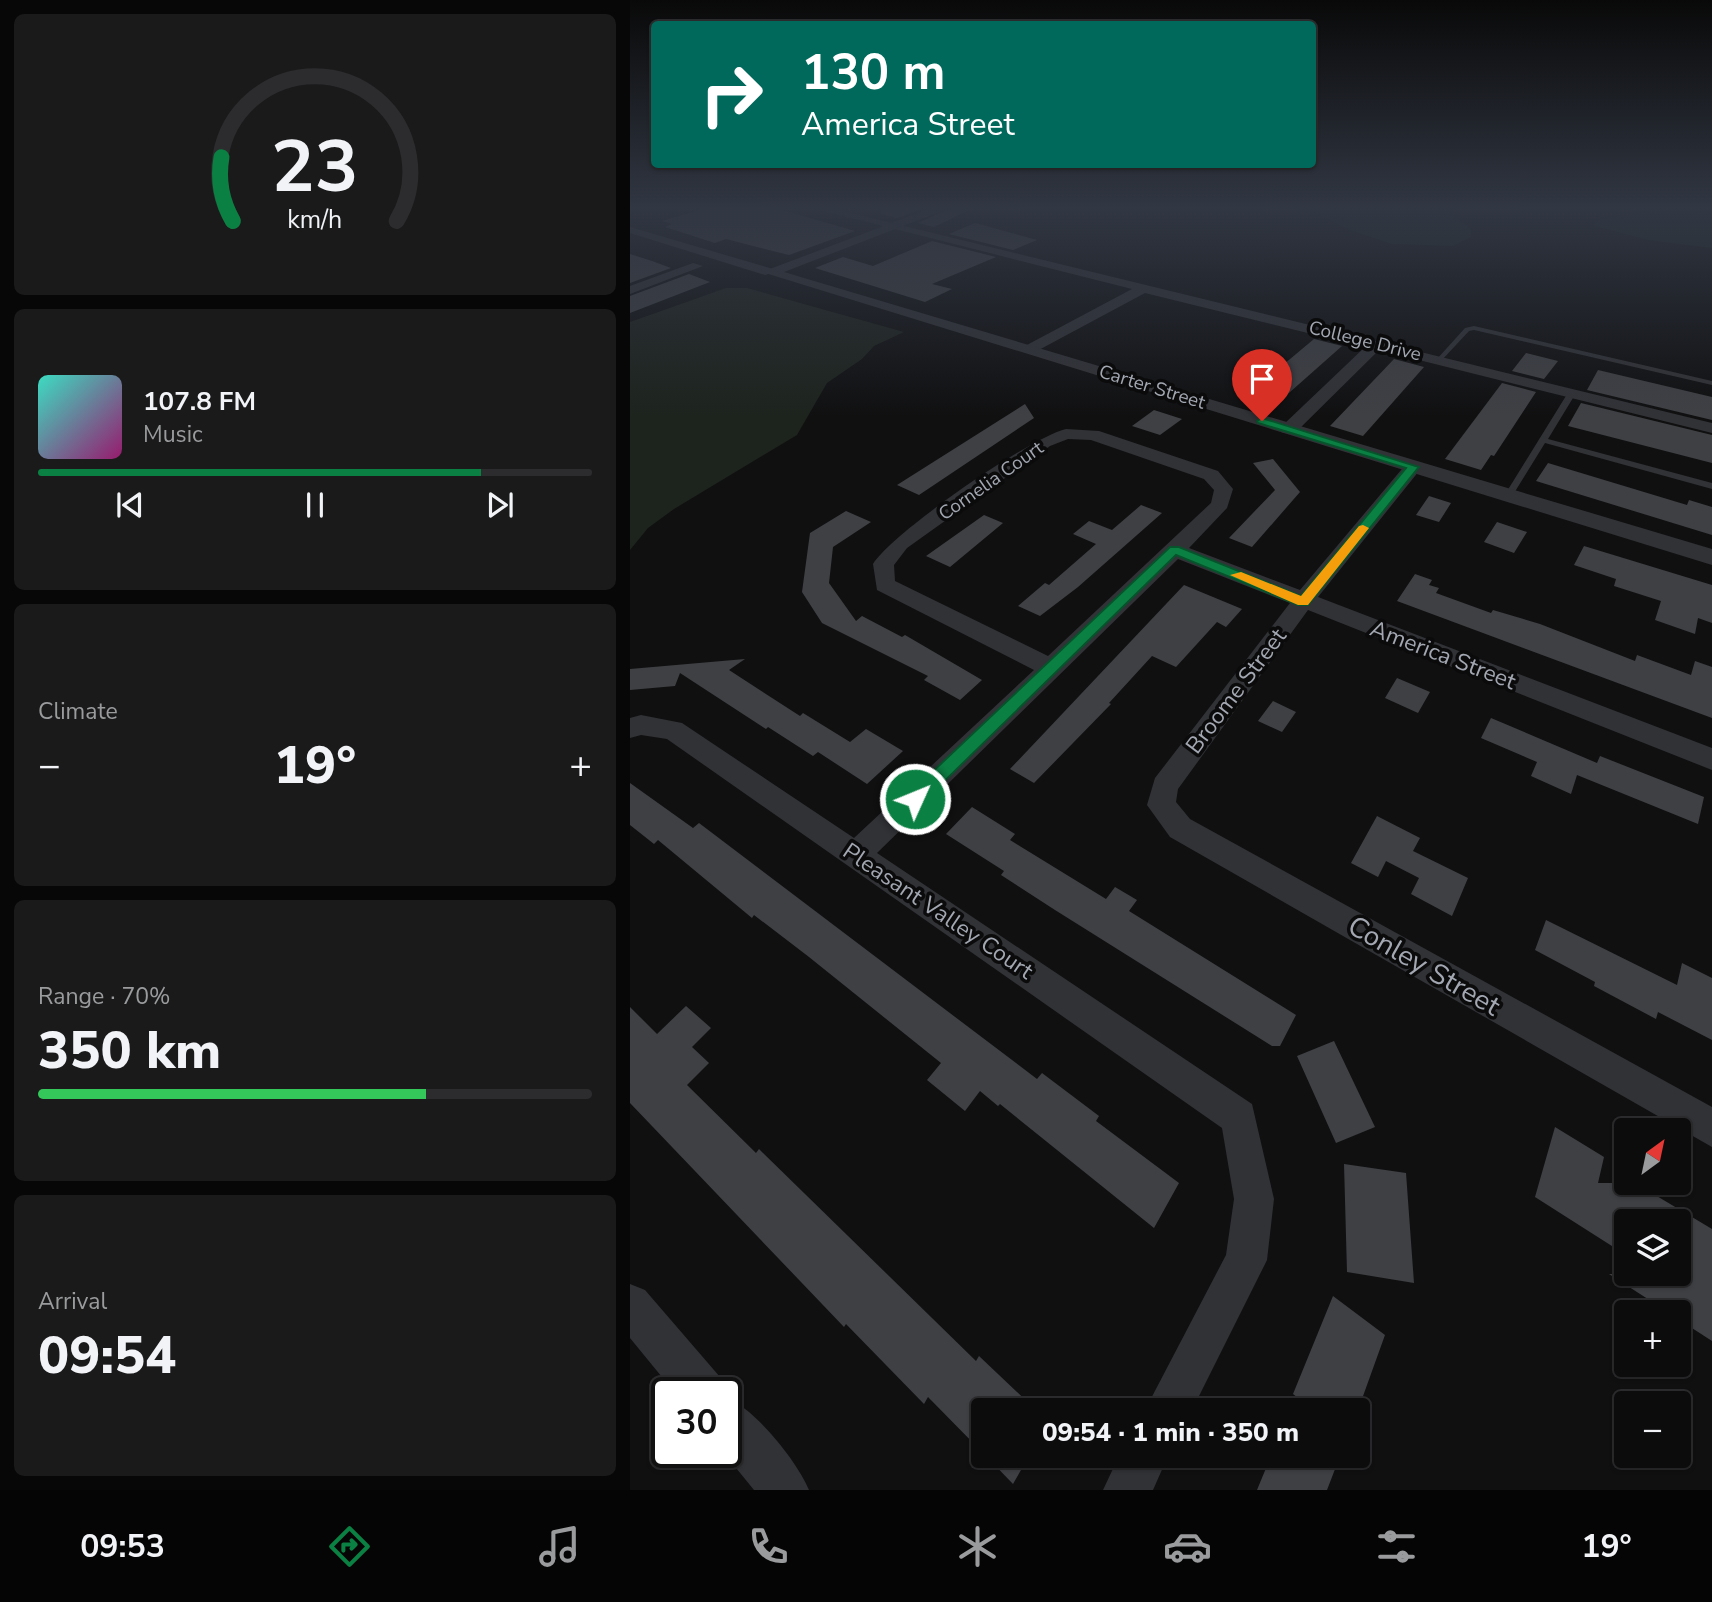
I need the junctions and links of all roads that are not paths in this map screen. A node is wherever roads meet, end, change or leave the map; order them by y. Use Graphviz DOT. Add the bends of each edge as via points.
graph roads {
  1 [pos="665,277"];
  2 [pos="784,277"];
  3 [pos="1093,277"];
  4 [pos="631,288"];
  5 [pos="1142,289"];
  6 [pos="1376,345"];
  7 [pos="1030,349"];
  8 [pos="1439,360"];
  9 [pos="1712,383"];
  10 [pos="1572,393"];
  11 [pos="1712,428"];
  12 [pos="1289,429"];
  13 [pos="1543,440"];
  14 [pos="1413,467"];
  15 [pos="1712,486"];
  16 [pos="1508,496"];
  17 [pos="1175,550"];
  18 [pos="1712,557"];
  19 [pos="1303,601"];
  20 [pos="1051,668"];
  21 [pos="630,729"];
  22 [pos="1712,759"];
  23 [pos="1165,786"];
  24 [pos="856,855"];
  25 [pos="1712,1128"];
  26 [pos="630,1305"];
  27 [pos="691,1377"];
  28 [pos="1174,1398"];
  29 [pos="742,1439"];
  30 [pos="1139,1468"];
  31 [pos="785,1490"];
  32 [pos="1127,1490"];
  1 -- 4 [label="street"];
  2 -- 7 [label="street, Carter Street"];
  3 -- 5 [label="street, College Drive"];
  5 -- 6 [label="street, College Drive"];
  5 -- 7 [label="street"];
  6 -- 8 [label="street, College Drive"];
  6 -- 12 [label="street"];
  7 -- 12 [label="street, Carter Street"];
  8 -- 9 [label="lane" via="1467,329 1474,328"];
  8 -- 10 [label="street, College Drive"];
  10 -- 11 [label="street, College Drive"];
  10 -- 13 [label="lane"];
  12 -- 14 [label="street, Carter Street"];
  13 -- 15 [label="lane"];
  13 -- 16 [label="lane"];
  14 -- 16 [label="street, Carter Street"];
  14 -- 19 [label="street, Broome Street"];
  16 -- 18 [label="street, Carter Street"];
  17 -- 19 [label="street, America Street"];
  17 -- 20 [label="street, Cornelia Court"];
  17 -- 20 [label="street, Cornelia Court" via="1220,504 1224,489 1211,475 1093,435 1066,433 1044,442 900,544 883,564 885,585"];
  19 -- 22 [label="street, America Street"];
  19 -- 23 [label="street, Broome Street"];
  20 -- 24 [label="street, Cornelia Court"];
  21 -- 24 [label="street, Pleasant Valley Court" via="641,725 673,730"];
  23 -- 25 [label="street, Conley Street" via="1161,805 1180,828"];
  24 -- 28 [label="street, Pleasant Valley Court" via="1239,1117 1254,1199 1246,1260"];
  26 -- 27 [label="street"];
  29 -- 31 [label="street"];
  30 -- 32 [label="street"];
}
